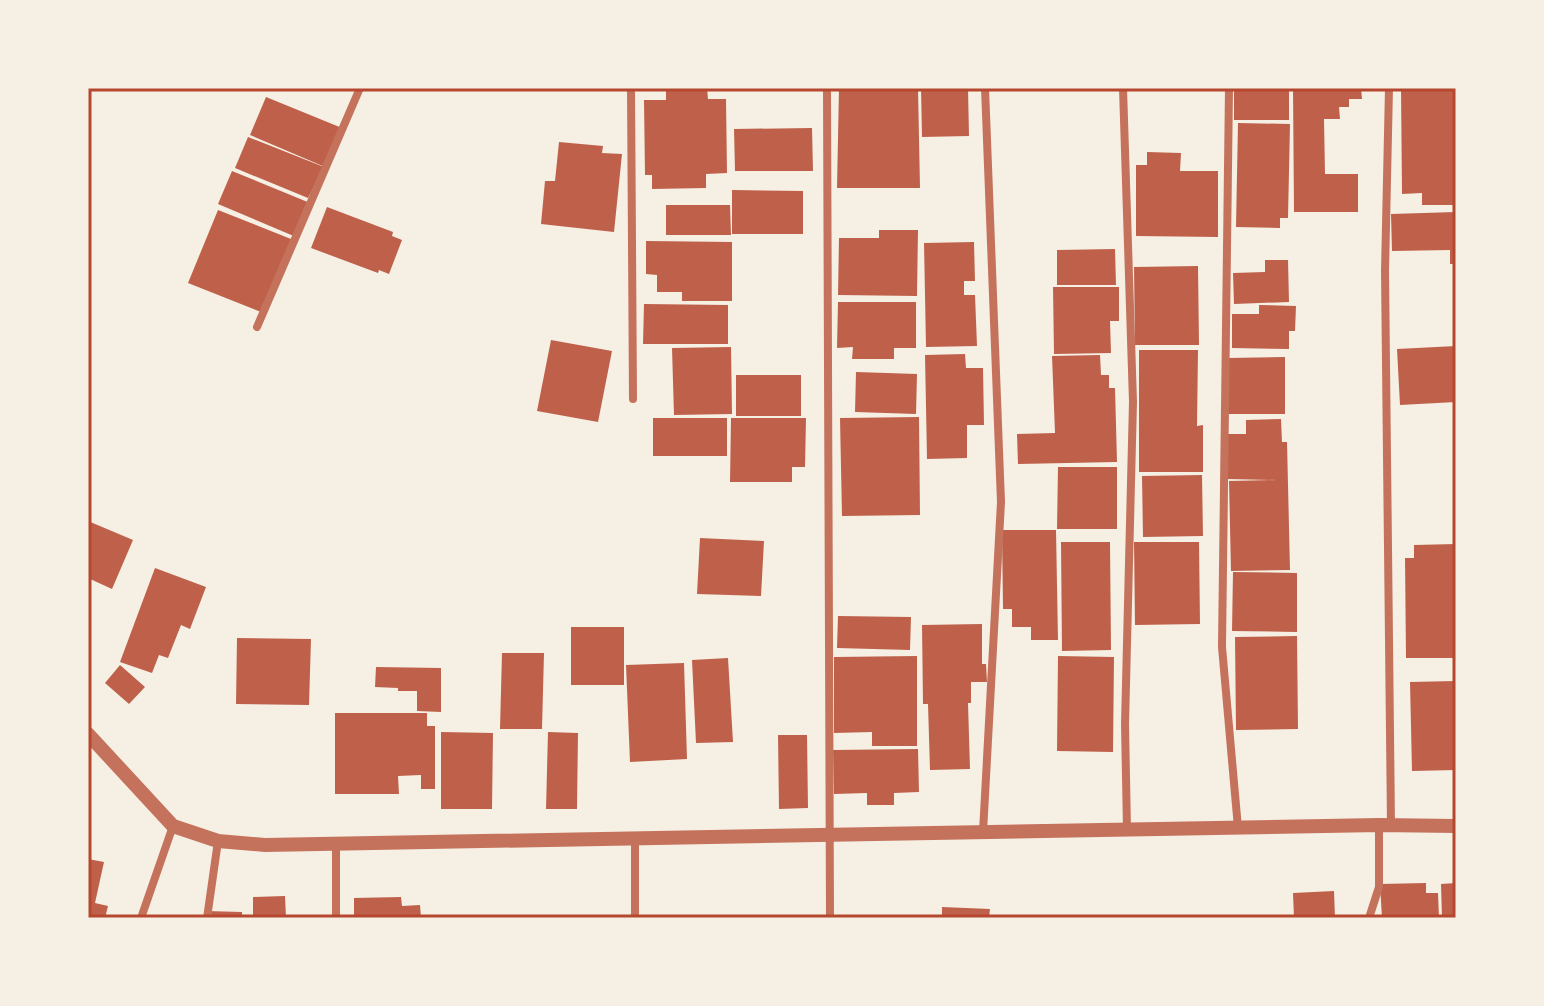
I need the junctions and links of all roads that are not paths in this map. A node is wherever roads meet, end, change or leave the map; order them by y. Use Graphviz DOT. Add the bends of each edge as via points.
graph roads {
  1 [pos="360,88"];
  2 [pos="631,88"];
  3 [pos="827,88"];
  4 [pos="985,88"];
  5 [pos="1123,88"];
  6 [pos="1229,88"];
  7 [pos="1389,88"];
  8 [pos="257,327"];
  9 [pos="633,399"];
  10 [pos="88,734"];
  11 [pos="1385,825"];
  12 [pos="173,826"];
  13 [pos="1456,826"];
  14 [pos="1238,828"];
  15 [pos="1127,830"];
  16 [pos="983,832"];
  17 [pos="828,835"];
  18 [pos="635,838"];
  19 [pos="218,841"];
  20 [pos="336,844"];
  21 [pos="141,918"];
  22 [pos="207,918"];
  23 [pos="336,918"];
  24 [pos="635,918"];
  25 [pos="830,918"];
  26 [pos="1369,918"];
  1 -- 8 [label="street"];
  2 -- 9 [label="street"];
  3 -- 17 [label="street"];
  4 -- 16 [label="street" via="1001,502"];
  5 -- 15 [label="street" via="1133,402"];
  6 -- 14 [label="street" via="1222,647"];
  7 -- 11 [label="street"];
  10 -- 12 [label="street"];
  11 -- 13 [label="street"];
  11 -- 14 [label="street"];
  11 -- 26 [label="street" via="1379,887"];
  12 -- 19 [label="street"];
  12 -- 21 [label="street"];
  14 -- 15 [label="street"];
  15 -- 16 [label="street"];
  16 -- 17 [label="street"];
  17 -- 18 [label="street"];
  17 -- 25 [label="street"];
  18 -- 20 [label="street"];
  18 -- 24 [label="street"];
  19 -- 20 [label="street"];
  19 -- 22 [label="street"];
  20 -- 23 [label="street"];
}
